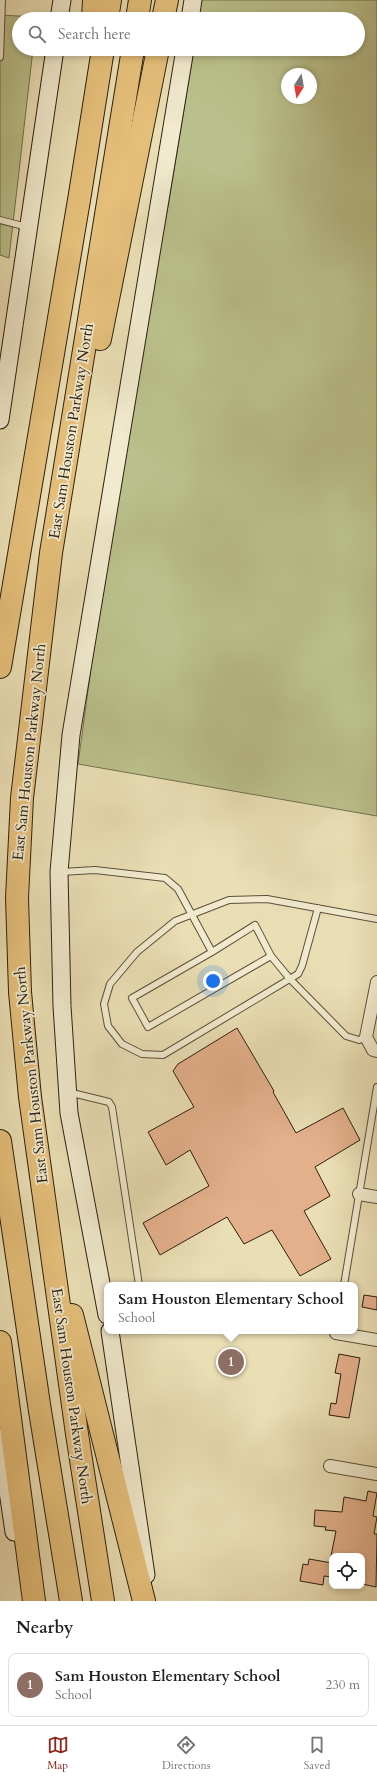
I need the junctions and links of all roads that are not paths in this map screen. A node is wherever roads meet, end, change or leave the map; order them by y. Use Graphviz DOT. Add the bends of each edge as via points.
graph roads {
  1 [pos="2,0"];
  2 [pos="62,0"];
  3 [pos="94,0"];
  4 [pos="110,0"];
  5 [pos="140,0"];
  6 [pos="167,0"];
  7 [pos="194,0"];
  8 [pos="60,12"];
  9 [pos="93,12"];
  10 [pos="108,12"];
  11 [pos="138,12"];
  12 [pos="164,12"];
  13 [pos="191,12"];
  14 [pos="54,56"];
  15 [pos="90,56"];
  16 [pos="102,56"];
  17 [pos="131,56"];
  18 [pos="157,56"];
  19 [pos="184,56"];
  20 [pos="0,57"];
  21 [pos="80,194"];
  22 [pos="0,220"];
  23 [pos="28,228"];
  24 [pos="0,420"];
  25 [pos="0,667"];
  26 [pos="27,746"];
  27 [pos="59,872"];
  28 [pos="318,908"];
  29 [pos="190,915"];
  30 [pos="377,919"];
  31 [pos="212,952"];
  32 [pos="271,956"];
  33 [pos="290,979"];
  34 [pos="377,982"];
  35 [pos="366,1037"];
  36 [pos="377,1051"];
  37 [pos="377,1087"];
  38 [pos="68,1092"];
  39 [pos="0,1141"];
  40 [pos="359,1194"];
  41 [pos="377,1197"];
  42 [pos="44,1202"];
  43 [pos="138,1282"];
  44 [pos="344,1282"];
  45 [pos="104,1299"];
  46 [pos="110,1334"];
  47 [pos="346,1334"];
  48 [pos="377,1340"];
  49 [pos="0,1342"];
  50 [pos="0,1438"];
  51 [pos="330,1466"];
  52 [pos="377,1474"];
  53 [pos="26,1601"];
  54 [pos="34,1601"];
  55 [pos="71,1601"];
  56 [pos="104,1601"];
  57 [pos="144,1601"];
  58 [pos="150,1601"];
  1 -- 20 [label="lane"];
  2 -- 8 [label="main road"];
  3 -- 9 [label="highway"];
  4 -- 10 [label="highway"];
  5 -- 11 [label="highway"];
  6 -- 12 [label="highway"];
  7 -- 13 [label="main road"];
  14 -- 23 [label="main road"];
  15 -- 21 [label="highway"];
  16 -- 21 [label="highway, East Sam Houston Parkway North"];
  17 -- 26 [label="highway, East Sam Houston Parkway North" via="51,553"];
  18 -- 26 [label="highway" via="100,340"];
  19 -- 27 [label="main road" via="71,735"];
  21 -- 25 [label="highway, East Sam Houston Parkway North"];
  22 -- 23 [label="lane"];
  23 -- 24 [label="main road"];
  26 -- 42 [label="highway, East Sam Houston Parkway North" via="19,847 18,948 25,1050"];
  27 -- 29 [label="lane" via="95,870 165,878 178,889"];
  27 -- 38 [label="main road" via="62,1006"];
  28 -- 29 [label="lane" via="267,899 229,900"];
  28 -- 30 [label="lane"];
  28 -- 33 [label="lane" via="302,966 298,974"];
  29 -- 31 [label="lane"];
  29 -- 33 [label="lane" via="175,920 137,952 110,984 104,1004 108,1026 122,1044 142,1054 163,1055"];
  31 -- 32 [label="lane" via="255,925"];
  31 -- 32 [label="lane" via="132,998 148,1027"];
  32 -- 33 [label="lane"];
  33 -- 35 [label="lane" via="346,1036 359,1040"];
  34 -- 35 [label="street"];
  35 -- 36 [label="street" via="373,1050"];
  37 -- 40 [label="lane"];
  38 -- 43 [label="lane" via="110,1102 112,1107"];
  38 -- 45 [label="main road" via="69,1113"];
  39 -- 55 [label="highway, East Sam Houston Parkway North"];
  40 -- 41 [label="street"];
  40 -- 44 [label="lane"];
  42 -- 56 [label="highway, East Sam Houston Parkway North"];
  42 -- 57 [label="highway"];
  46 -- 58 [label="main road"];
  47 -- 48 [label="street"];
  49 -- 54 [label="highway"];
  50 -- 53 [label="main road"];
  51 -- 52 [label="street"];
}
